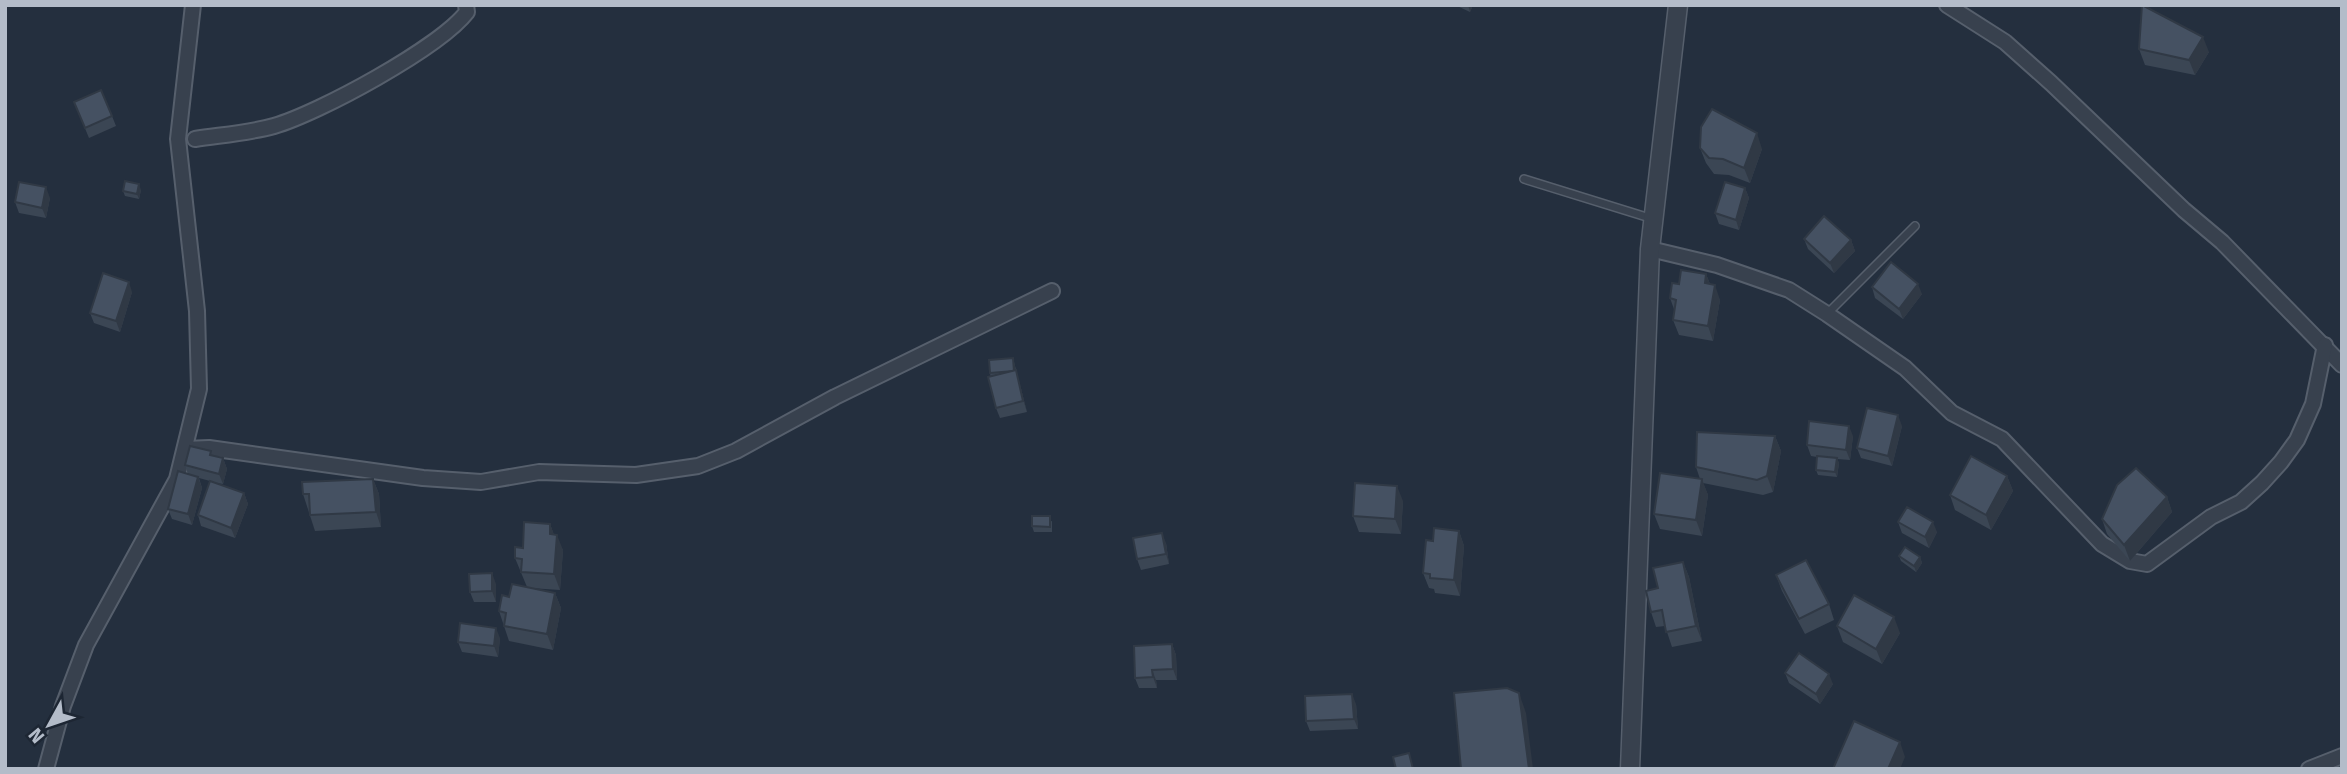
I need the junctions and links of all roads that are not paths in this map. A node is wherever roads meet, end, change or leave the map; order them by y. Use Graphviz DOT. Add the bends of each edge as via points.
graph roads {
  1 [pos="193,5"];
  2 [pos="466,5"];
  3 [pos="1678,5"];
  4 [pos="1947,5"];
  5 [pos="195,139"];
  6 [pos="1524,179"];
  7 [pos="1653,219"];
  8 [pos="1915,226"];
  9 [pos="1650,249"];
  10 [pos="1052,291"];
  11 [pos="1827,314"];
  12 [pos="2325,345"];
  13 [pos="2342,365"];
  14 [pos="185,449"];
  15 [pos="2342,756"];
  16 [pos="46,769"];
  17 [pos="1630,769"];
  18 [pos="2309,769"];
  1 -- 14 [label="street" via="178,139 199,389"];
  2 -- 5 [label="street" via="467,12 456,26 316,110 274,126"];
  3 -- 7 [label="street"];
  4 -- 12 [label="street" via="2005,42 2051,83"];
  6 -- 7 [label="lane"];
  7 -- 9 [label="street"];
  8 -- 11 [label="lane"];
  9 -- 11 [label="street" via="1717,265 1789,290"];
  9 -- 17 [label="street"];
  10 -- 14 [label="street" via="698,466 636,475 539,472 481,482"];
  11 -- 12 [label="street" via="1905,368 1952,412 2002,439 2102,544 2130,561 2147,564 2211,517 2241,502 2281,462 2313,404"];
  12 -- 13 [label="street"];
  14 -- 16 [label="street" via="177,479 86,645"];
  15 -- 18 [label="street"];
}
